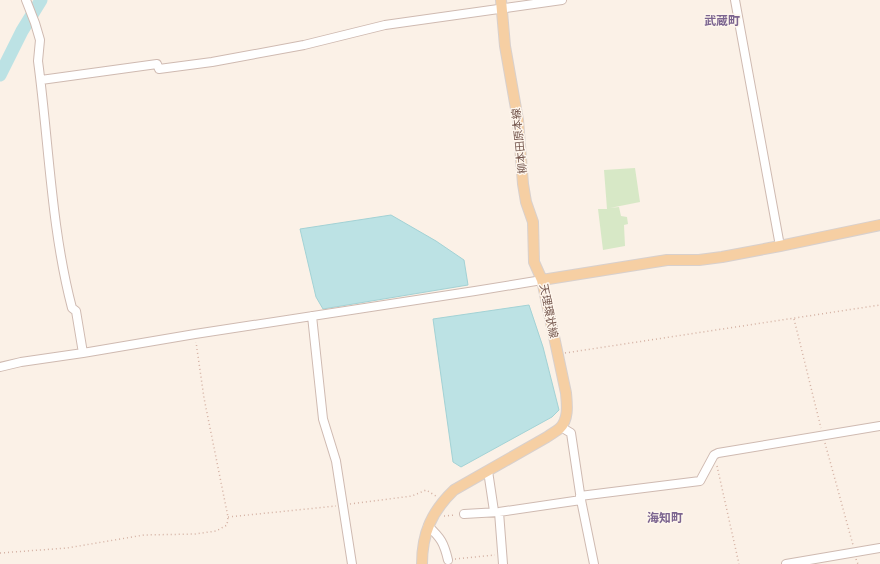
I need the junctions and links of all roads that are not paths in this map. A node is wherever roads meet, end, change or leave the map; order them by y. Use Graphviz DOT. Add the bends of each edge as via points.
graph roads {
  1 [pos="562,0"];
  2 [pos="735,0"];
  3 [pos="27,1"];
  4 [pos="501,4"];
  5 [pos="41,80"];
  6 [pos="880,225"];
  7 [pos="780,246"];
  8 [pos="542,280"];
  9 [pos="312,316"];
  10 [pos="83,353"];
  11 [pos="0,367"];
  12 [pos="880,426"];
  13 [pos="561,427"];
  14 [pos="488,471"];
  15 [pos="580,498"];
  16 [pos="497,511"];
  17 [pos="464,514"];
  18 [pos="430,522"];
  19 [pos="880,548"];
  20 [pos="448,560"];
  21 [pos="352,564"];
  22 [pos="422,564"];
  23 [pos="503,564"];
  24 [pos="594,564"];
  25 [pos="786,564"];
  1 -- 4 [label="street"];
  2 -- 7 [label="street"];
  3 -- 5 [label="street" via="40,40 38,61"];
  4 -- 5 [label="street" via="385,25 304,45 212,62 159,69 157,64"];
  4 -- 8 [label="main road, 柳本田原本線" via="505,46 518,120 523,184 533,222 534,262"];
  5 -- 10 [label="street" via="63,275 72,308 76,311"];
  6 -- 7 [label="main road, 天理環状線"];
  7 -- 8 [label="main road, 天理環状線" via="722,257 667,260"];
  8 -- 9 [label="street"];
  8 -- 13 [label="main road, 天理環状線" via="566,393 566,417"];
  9 -- 10 [label="street"];
  9 -- 21 [label="street" via="323,419 336,461"];
  10 -- 11 [label="street"];
  12 -- 15 [label="street" via="718,453 714,455 700,481"];
  13 -- 14 [label="main road"];
  13 -- 15 [label="street" via="571,433"];
  14 -- 16 [label="street"];
  14 -- 18 [label="main road" via="454,490 442,501"];
  15 -- 16 [label="street"];
  15 -- 24 [label="street"];
  16 -- 17 [label="street"];
  16 -- 23 [label="street"];
  18 -- 20 [label="street" via="444,545"];
  18 -- 22 [label="main road" via="425,536"];
  19 -- 25 [label="street"];
}
